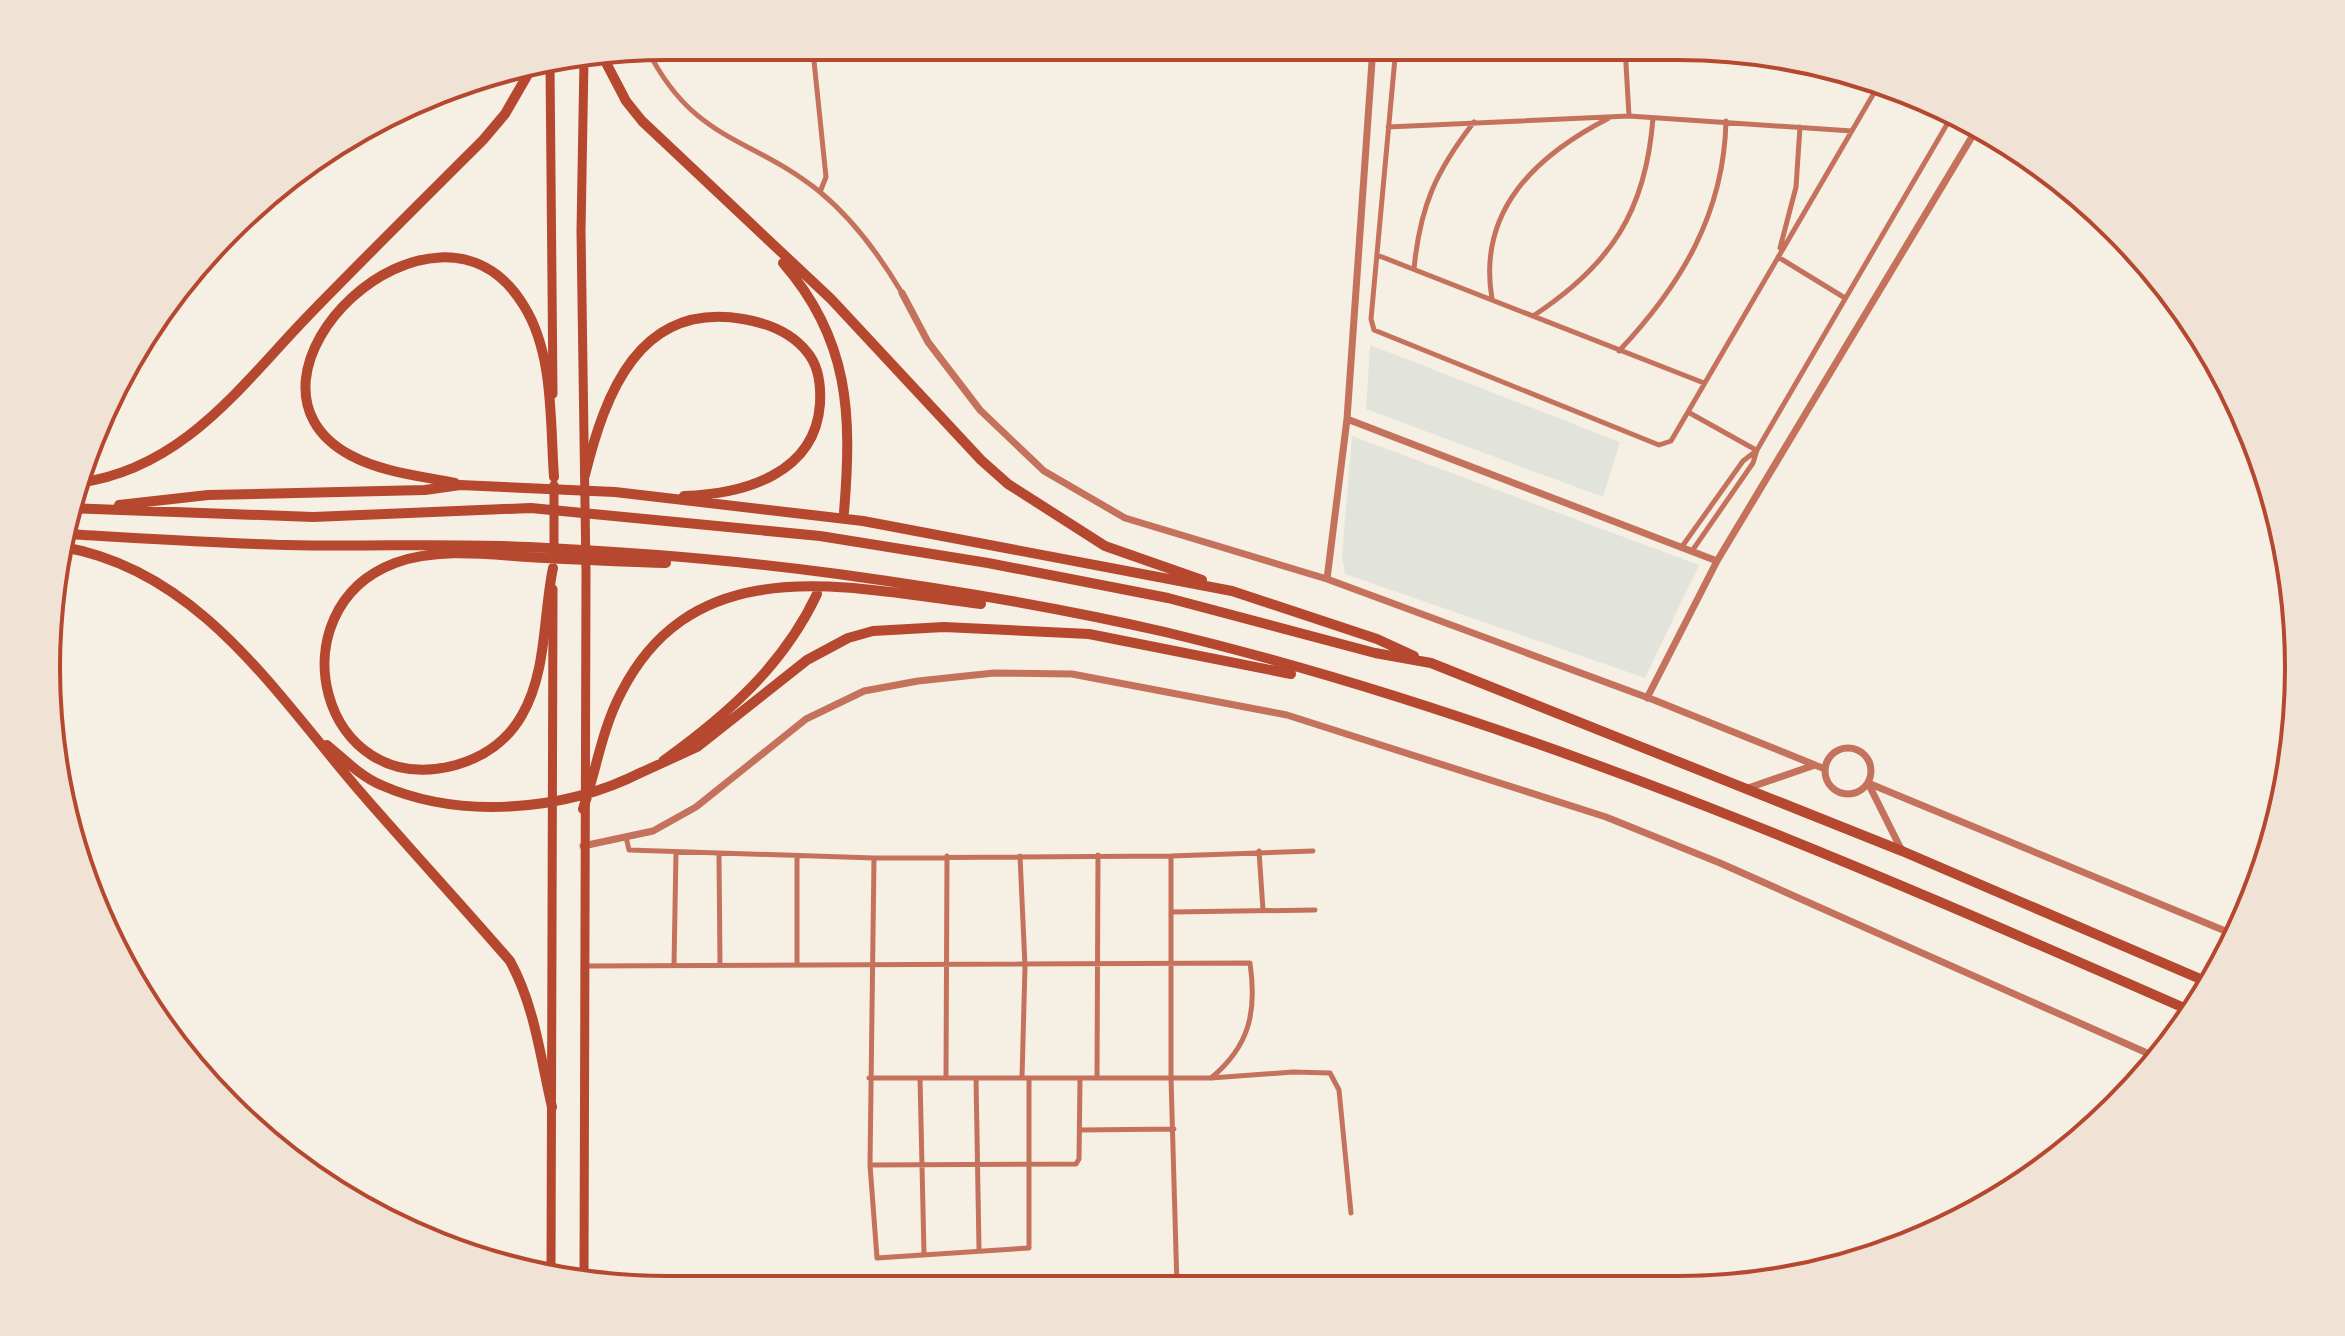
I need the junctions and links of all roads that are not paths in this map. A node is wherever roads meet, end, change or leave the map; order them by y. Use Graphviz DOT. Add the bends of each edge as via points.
graph roads {
  1 [pos="654,60"];
  2 [pos="813,60"];
  3 [pos="1372,60"];
  4 [pos="1395,60"];
  5 [pos="1626,60"];
  6 [pos="606,63"];
  7 [pos="584,66"];
  8 [pos="550,72"];
  9 [pos="526,77"];
  10 [pos="1874,93"];
  11 [pos="1629,116"];
  12 [pos="1611,117"];
  13 [pos="1653,118"];
  14 [pos="1475,121"];
  15 [pos="1726,121"];
  16 [pos="1947,124"];
  17 [pos="1388,127"];
  18 [pos="1800,127"];
  19 [pos="1852,131"];
  20 [pos="1972,136"];
  21 [pos="820,192"];
  22 [pos="753,228"];
  23 [pos="1377,255"];
  24 [pos="1777,257"];
  25 [pos="1414,269"];
  26 [pos="902,293"];
  27 [pos="1845,298"];
  28 [pos="1492,300"];
  29 [pos="1532,316"];
  30 [pos="1619,351"];
  31 [pos="1704,383"];
  32 [pos="1688,412"];
  33 [pos="1347,419"];
  34 [pos="1757,450"];
  35 [pos="585,475"];
  36 [pos="554,477"];
  37 [pos="90,479"];
  38 [pos="460,485"];
  39 [pos="656,498"];
  40 [pos="81,509"];
  41 [pos="844,512"];
  42 [pos="1696,527"];
  43 [pos="1705,532"];
  44 [pos="75,535"];
  45 [pos="1681,548"];
  46 [pos="72,549"];
  47 [pos="1692,551"];
  48 [pos="526,552"];
  49 [pos="1717,561"];
  50 [pos="553,568"];
  51 [pos="1327,579"];
  52 [pos="1232,591"];
  53 [pos="817,594"];
  54 [pos="1084,615"];
  55 [pos="1431,663"];
  56 [pos="1391,695"];
  57 [pos="1647,698"];
  58 [pos="307,728"];
  59 [pos="1828,759"];
  60 [pos="1815,765"];
  61 [pos="1825,769"];
  62 [pos="638,774"];
  63 [pos="1868,783"];
  64 [pos="1747,789"];
  65 [pos="583,809"];
  66 [pos="626,837"];
  67 [pos="583,846"];
  68 [pos="1259,851"];
  69 [pos="1313,851"];
  70 [pos="1902,851"];
  71 [pos="676,852"];
  72 [pos="719,855"];
  73 [pos="1098,855"];
  74 [pos="947,856"];
  75 [pos="1020,856"];
  76 [pos="1171,856"];
  77 [pos="797,858"];
  78 [pos="874,858"];
  79 [pos="1263,910"];
  80 [pos="1315,910"];
  81 [pos="1172,912"];
  82 [pos="2225,931"];
  83 [pos="947,964"];
  84 [pos="1098,964"];
  85 [pos="1172,964"];
  86 [pos="674,965"];
  87 [pos="720,965"];
  88 [pos="797,965"];
  89 [pos="873,965"];
  90 [pos="584,966"];
  91 [pos="1025,966"];
  92 [pos="2200,979"];
  93 [pos="2182,1007"];
  94 [pos="2147,1053"];
  95 [pos="869,1078"];
  96 [pos="920,1078"];
  97 [pos="946,1078"];
  98 [pos="976,1078"];
  99 [pos="1026,1078"];
  100 [pos="1080,1078"];
  101 [pos="1097,1078"];
  102 [pos="1171,1078"];
  103 [pos="1211,1078"];
  104 [pos="552,1107"];
  105 [pos="1174,1129"];
  106 [pos="1080,1130"];
  107 [pos="870,1165"];
  108 [pos="921,1165"];
  109 [pos="977,1166"];
  110 [pos="1028,1167"];
  111 [pos="1351,1213"];
  112 [pos="979,1249"];
  113 [pos="924,1253"];
  114 [pos="551,1264"];
  115 [pos="584,1270"];
  116 [pos="1177,1276"];
  1 -- 21 [label="street" via="699,118"];
  2 -- 21 [label="street" via="826,177"];
  3 -- 33 [label="street"];
  4 -- 17 [label="street"];
  5 -- 11 [label="street"];
  6 -- 22 [label="highway" via="642,121"];
  7 -- 35 [label="highway"];
  8 -- 36 [label="highway"];
  9 -- 37 [label="highway" via="483,140 303,321 226,407 176,446 144,463"];
  10 -- 19 [label="street"];
  11 -- 12 [label="street"];
  11 -- 13 [label="street"];
  12 -- 14 [label="street"];
  12 -- 28 [label="street" via="1558,150 1511,197 1488,255"];
  13 -- 15 [label="street"];
  13 -- 29 [label="street" via="1647,169 1620,235 1584,279"];
  14 -- 17 [label="street"];
  14 -- 25 [label="street" via="1432,184"];
  15 -- 18 [label="street"];
  15 -- 30 [label="street" via="1720,176 1703,235 1672,290"];
  16 -- 27 [label="street"];
  17 -- 23 [label="street"];
  18 -- 19 [label="street"];
  18 -- 24 [label="street" via="1796,187"];
  19 -- 24 [label="street"];
  20 -- 49 [label="street"];
  21 -- 26 [label="street" via="874,249"];
  22 -- 41 [label="highway" via="802,285 834,343 847,405"];
  22 -- 52 [label="highway" via="831,299 1008,484 1105,546"];
  23 -- 25 [label="street"];
  23 -- 32 [label="street" via="1371,323 1380,335 1659,445 1671,441"];
  24 -- 27 [label="street"];
  24 -- 31 [label="street"];
  25 -- 28 [label="street"];
  26 -- 51 [label="street" via="928,342 980,410 1044,471 1125,518"];
  27 -- 34 [label="street"];
  28 -- 29 [label="street"];
  29 -- 30 [label="street"];
  30 -- 31 [label="street"];
  31 -- 32 [label="street"];
  32 -- 34 [label="street"];
  33 -- 45 [label="street"];
  33 -- 51 [label="street"];
  34 -- 42 [label="street"];
  34 -- 43 [label="street" via="1751,467"];
  35 -- 39 [label="highway" via="609,395 636,355 655,338 700,319 736,318 784,332 807,351 818,375 820,410 818,427 797,459 763,482 735,492"];
  35 -- 65 [label="highway"];
  36 -- 38 [label="highway" via="543,359 524,305 508,285 481,268 429,259 377,277 340,307 321,334 308,367 308,403 322,431 348,454 376,467"];
  36 -- 50 [label="highway"];
  38 -- 39 [label="highway"];
  38 -- 40 [label="highway" via="208,495"];
  39 -- 52 [label="highway" via="863,521"];
  40 -- 55 [label="highway" via="313,517 531,508 820,536 1168,598"];
  42 -- 43 [label="street"];
  42 -- 45 [label="street"];
  43 -- 47 [label="street"];
  44 -- 48 [label="highway"];
  45 -- 47 [label="street"];
  46 -- 58 [label="highway" via="132,566 179,595 221,631"];
  47 -- 49 [label="street"];
  48 -- 50 [label="highway" via="410,559 377,572 352,595 331,629 324,676 333,712 356,744 385,762 426,769 468,761 498,744 523,713 535,684"];
  48 -- 54 [label="highway" via="702,559 809,570"];
  49 -- 57 [label="street"];
  50 -- 104 [label="highway"];
  51 -- 57 [label="street"];
  52 -- 55 [label="highway" via="1377,639"];
  53 -- 62 [label="highway" via="761,679 712,725"];
  54 -- 56 [label="highway"];
  54 -- 65 [label="highway" via="800,585 722,598 660,638 634,671 615,705"];
  55 -- 64 [label="highway"];
  56 -- 62 [label="highway" via="1089,634 895,628 860,634 807,660 697,747"];
  56 -- 93 [label="highway" via="1606,768"];
  57 -- 60 [label="street"];
  58 -- 62 [label="highway" via="378,785 451,804 524,804 618,784"];
  58 -- 104 [label="highway" via="510,961 536,1025"];
  59 -- 60 [label="street"];
  59 -- 61 [label="street"];
  59 -- 63 [label="street" via="1841,749 1857,749 1871,768"];
  60 -- 61 [label="street"];
  60 -- 64 [label="street"];
  61 -- 63 [label="street" via="1830,786 1842,794 1857,793"];
  63 -- 70 [label="street"];
  63 -- 82 [label="street"];
  64 -- 70 [label="highway"];
  65 -- 67 [label="highway"];
  66 -- 67 [label="street"];
  66 -- 71 [label="street" via="629,850"];
  66 -- 94 [label="street" via="653,831 696,807 806,719 864,691 994,673 1072,674 1287,715 1606,817"];
  67 -- 90 [label="highway"];
  68 -- 69 [label="street"];
  68 -- 76 [label="street"];
  68 -- 79 [label="street"];
  70 -- 92 [label="highway"];
  71 -- 72 [label="street"];
  71 -- 86 [label="street"];
  72 -- 77 [label="street"];
  72 -- 87 [label="street"];
  73 -- 75 [label="street"];
  73 -- 76 [label="street"];
  73 -- 84 [label="street"];
  74 -- 75 [label="street"];
  74 -- 78 [label="street"];
  74 -- 83 [label="street"];
  75 -- 91 [label="street"];
  76 -- 81 [label="street"];
  77 -- 78 [label="street"];
  77 -- 88 [label="street"];
  78 -- 89 [label="street"];
  79 -- 80 [label="street"];
  79 -- 81 [label="street"];
  81 -- 85 [label="street"];
  83 -- 89 [label="street"];
  83 -- 91 [label="street"];
  83 -- 97 [label="street"];
  84 -- 85 [label="street"];
  84 -- 91 [label="street"];
  84 -- 101 [label="street"];
  85 -- 102 [label="street"];
  85 -- 103 [label="street" via="1250,963 1255,997 1246,1032 1230,1062"];
  86 -- 87 [label="street"];
  86 -- 90 [label="street"];
  87 -- 88 [label="street"];
  88 -- 89 [label="street"];
  89 -- 95 [label="street"];
  90 -- 115 [label="highway"];
  91 -- 99 [label="street"];
  95 -- 96 [label="street"];
  95 -- 107 [label="street"];
  96 -- 97 [label="street"];
  96 -- 108 [label="street"];
  97 -- 98 [label="street"];
  98 -- 99 [label="street"];
  98 -- 109 [label="street"];
  99 -- 100 [label="street"];
  99 -- 110 [label="street"];
  100 -- 101 [label="street"];
  100 -- 106 [label="street"];
  101 -- 102 [label="street"];
  102 -- 103 [label="street"];
  102 -- 105 [label="street"];
  103 -- 111 [label="street" via="1330,1073 1339,1090"];
  104 -- 114 [label="highway"];
  105 -- 106 [label="street"];
  105 -- 116 [label="street"];
  106 -- 110 [label="street" via="1078,1163"];
  107 -- 108 [label="street"];
  107 -- 113 [label="street" via="877,1258"];
  108 -- 109 [label="street"];
  108 -- 113 [label="street"];
  109 -- 110 [label="street"];
  109 -- 112 [label="street"];
  110 -- 112 [label="street" via="1029,1248"];
  112 -- 113 [label="street"];
}
